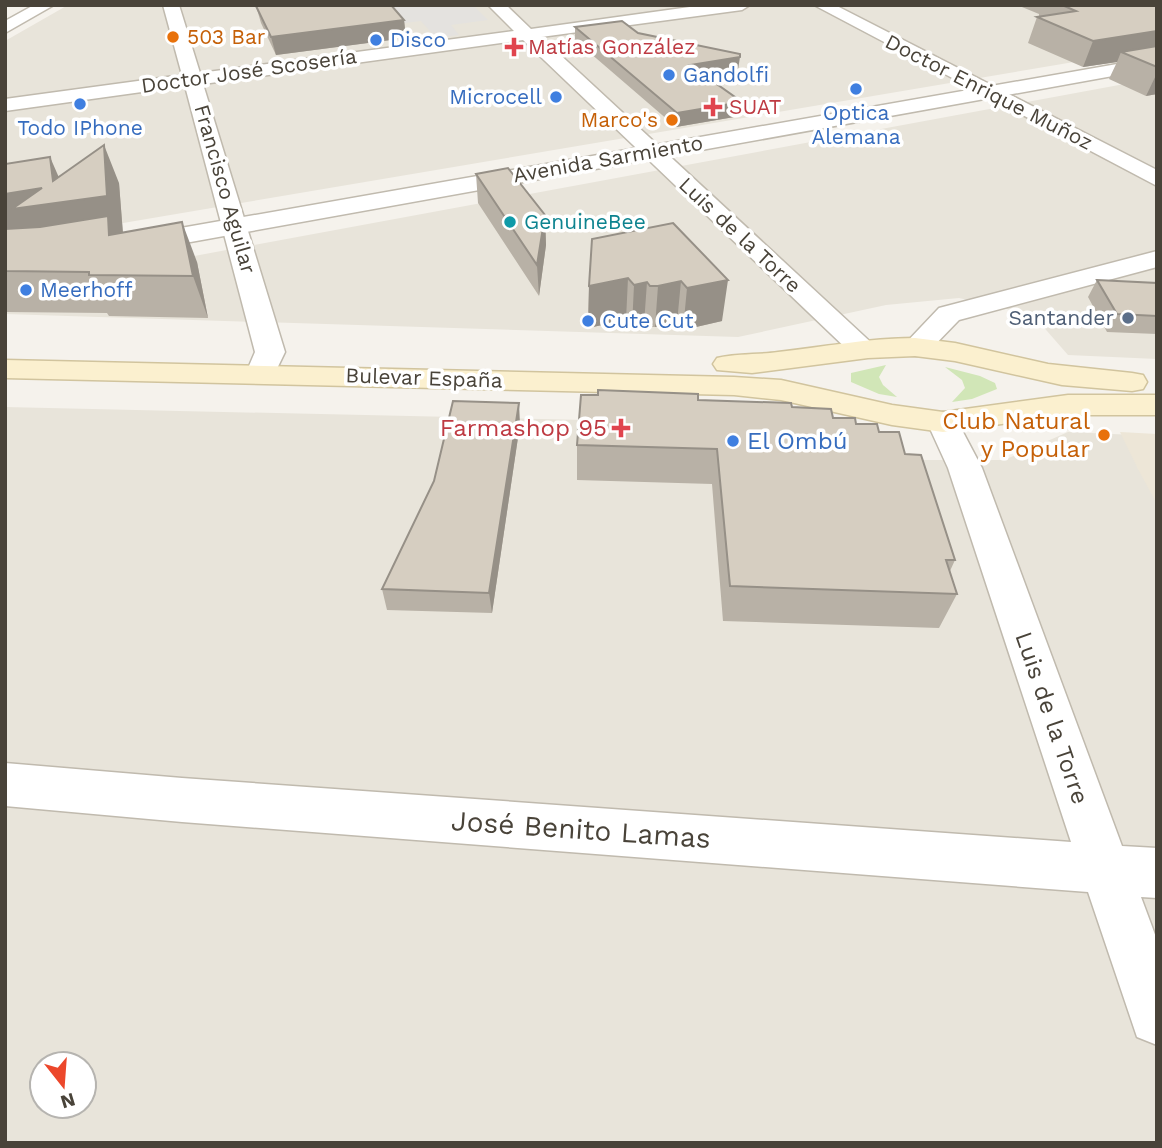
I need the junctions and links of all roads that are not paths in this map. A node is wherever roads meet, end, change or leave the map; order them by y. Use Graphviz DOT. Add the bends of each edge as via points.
graph roads {
  1 [pos="46,5"];
  2 [pos="171,5"];
  3 [pos="496,5"];
  4 [pos="742,5"];
  5 [pos="822,5"];
  6 [pos="5,28"];
  7 [pos="526,34"];
  8 [pos="1157,62"];
  9 [pos="193,79"];
  10 [pos="989,91"];
  11 [pos="5,105"];
  12 [pos="651,151"];
  13 [pos="1157,179"];
  14 [pos="236,226"];
  15 [pos="114,247"];
  16 [pos="1157,259"];
  17 [pos="5,344"];
  18 [pos="918,347"];
  19 [pos="862,348"];
  20 [pos="825,355"];
  21 [pos="265,362"];
  22 [pos="999,363"];
  23 [pos="5,369"];
  24 [pos="1157,383"];
  25 [pos="841,402"];
  26 [pos="1157,405"];
  27 [pos="1025,411"];
  28 [pos="943,422"];
  29 [pos="5,784"];
  30 [pos="1104,868"];
  31 [pos="1157,873"];
  32 [pos="1157,1017"];
  1 -- 6 [label="street"];
  2 -- 9 [label="street, Francisco Aguilar"];
  3 -- 7 [label="street, Luis de la Torre"];
  4 -- 7 [label="street, Doctor José Scosería"];
  5 -- 10 [label="street, Doctor Enrique Muñoz"];
  7 -- 9 [label="street, Doctor José Scosería"];
  7 -- 12 [label="street, Luis de la Torre"];
  8 -- 10 [label="street, Avenida Sarmiento"];
  9 -- 11 [label="street, Doctor José Scosería"];
  9 -- 14 [label="street, Francisco Aguilar"];
  10 -- 12 [label="street, Avenida Sarmiento"];
  10 -- 13 [label="street, Doctor Enrique Muñoz"];
  12 -- 14 [label="street, Avenida Sarmiento"];
  12 -- 19 [label="street, Luis de la Torre"];
  14 -- 15 [label="street, Avenida Sarmiento"];
  14 -- 21 [label="street, Francisco Aguilar"];
  16 -- 18 [label="street" via="949,314"];
  17 -- 21 [label="main road, Bulevar España"];
  18 -- 19 [label="main road, Bulevar España"];
  18 -- 22 [label="main road, Bulevar España"];
  19 -- 20 [label="main road, Bulevar España"];
  20 -- 21 [label="main road, Bulevar España" via="758,365"];
  20 -- 25 [label="main road" via="820,366 823,380"];
  21 -- 23 [label="main road, Bulevar España"];
  21 -- 25 [label="main road, Bulevar España" via="734,386"];
  22 -- 24 [label="main road, Bulevar España" via="1082,378"];
  22 -- 27 [label="main road" via="1025,392"];
  25 -- 28 [label="main road, Bulevar España"];
  26 -- 27 [label="main road, Bulevar España" via="1093,403"];
  27 -- 28 [label="main road, Bulevar España"];
  28 -- 30 [label="street, Luis de la Torre" via="965,468"];
  29 -- 30 [label="street, José Benito Lamas"];
  30 -- 31 [label="street, José Benito Lamas"];
  30 -- 32 [label="street, Luis de la Torre"];
}
